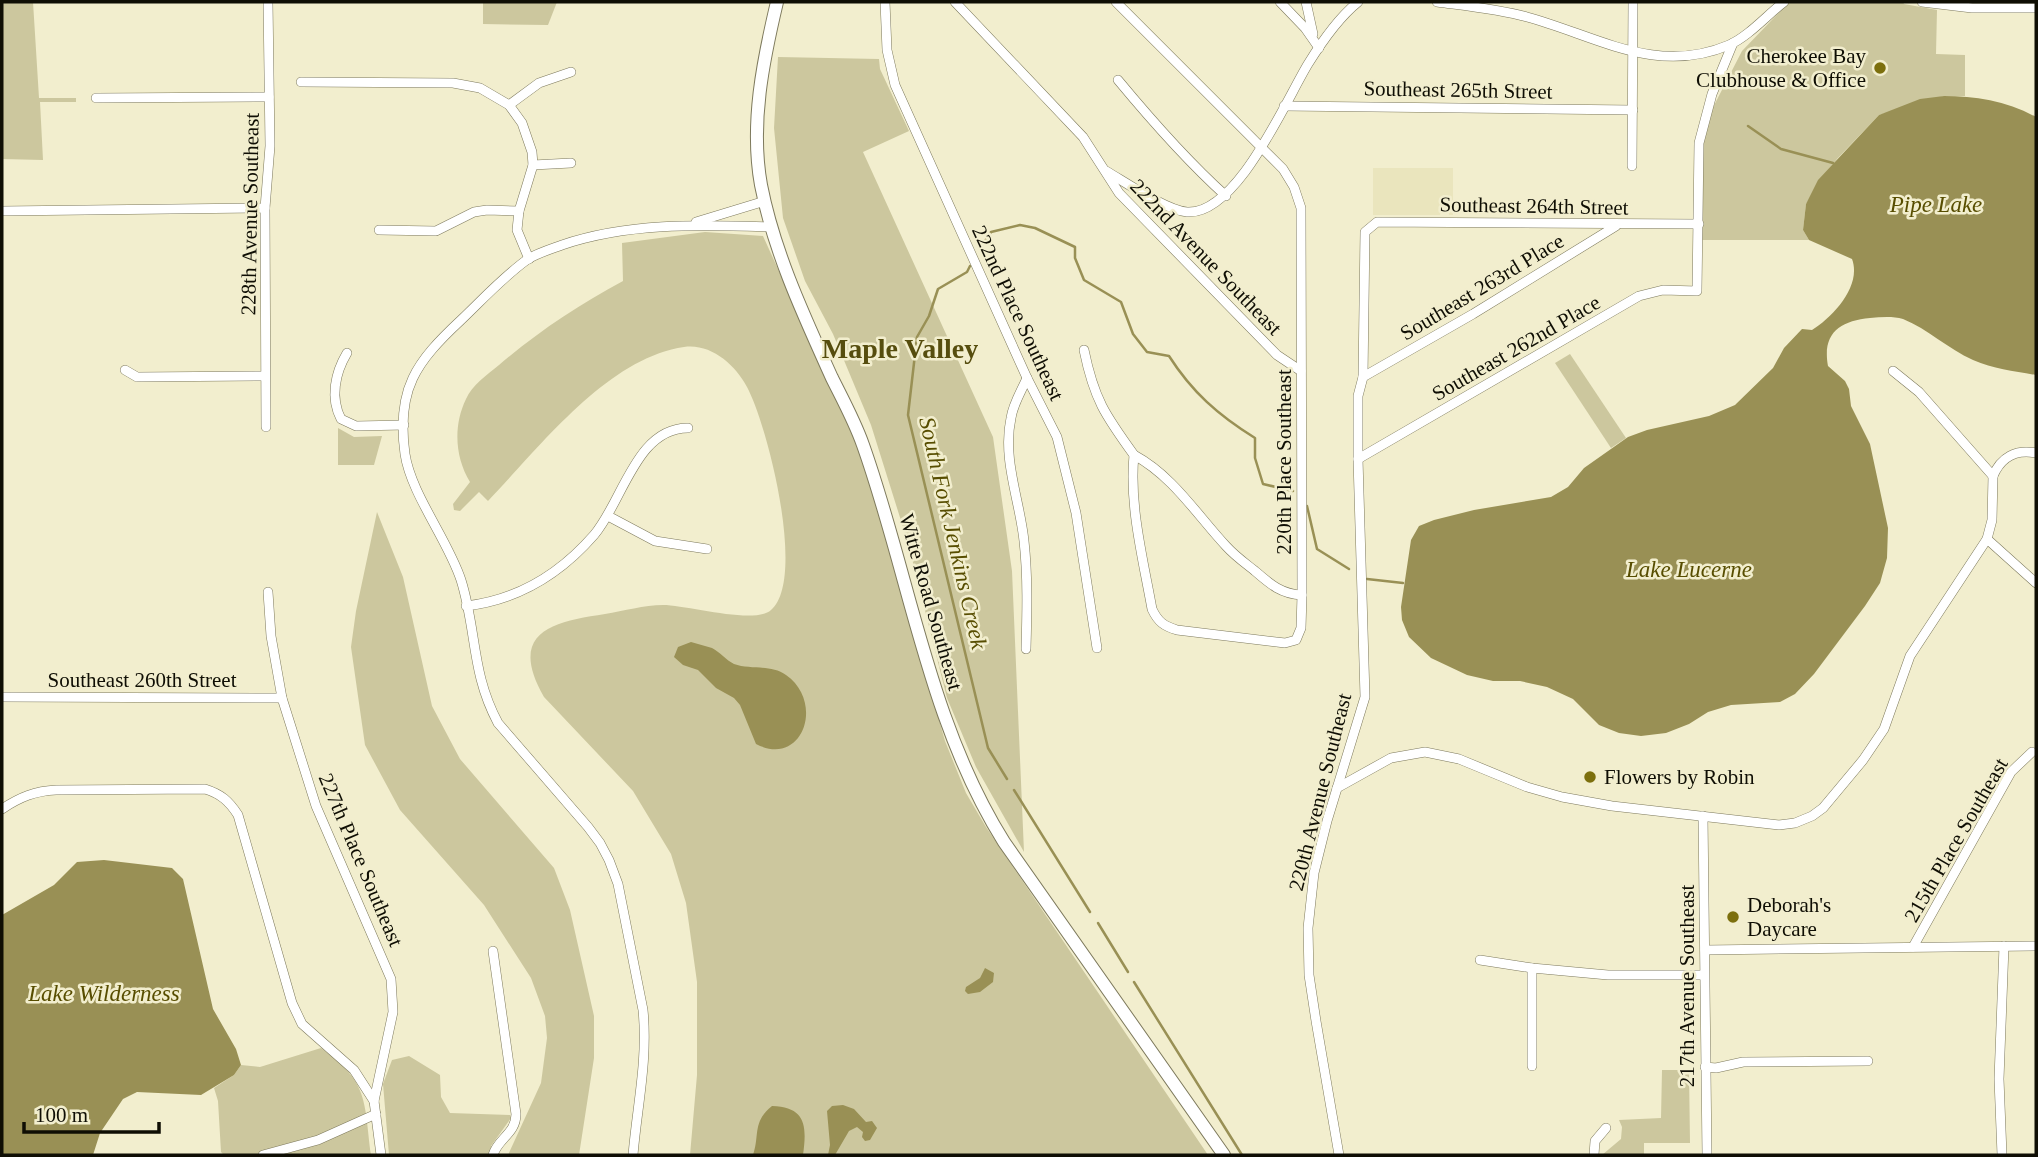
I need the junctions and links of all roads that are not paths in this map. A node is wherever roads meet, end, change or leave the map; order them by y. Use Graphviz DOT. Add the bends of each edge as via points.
graph roads {
  1 [pos="268,2"];
  2 [pos="776,2"];
  3 [pos="885,2"];
  4 [pos="955,2"];
  5 [pos="1116,2"];
  6 [pos="1280,2"];
  7 [pos="1306,2"];
  8 [pos="1358,2"];
  9 [pos="1437,2"];
  10 [pos="1633,2"];
  11 [pos="1784,2"];
  12 [pos="1922,2"];
  13 [pos="2036,8"];
  14 [pos="1733,43"];
  15 [pos="1319,48"];
  16 [pos="1633,51"];
  17 [pos="571,72"];
  18 [pos="1118,80"];
  19 [pos="300,82"];
  20 [pos="269,97"];
  21 [pos="96,98"];
  22 [pos="509,105"];
  23 [pos="1284,106"];
  24 [pos="1633,110"];
  25 [pos="1262,148"];
  26 [pos="571,163"];
  27 [pos="533,165"];
  28 [pos="1632,166"];
  29 [pos="1104,171"];
  30 [pos="1226,196"];
  31 [pos="765,201"];
  32 [pos="265,208"];
  33 [pos="2,211"];
  34 [pos="519,211"];
  35 [pos="687,224"];
  36 [pos="1699,224"];
  37 [pos="1618,225"];
  38 [pos="772,226"];
  39 [pos="1369,227"];
  40 [pos="379,230"];
  41 [pos="529,258"];
  42 [pos="1084,350"];
  43 [pos="348,354"];
  44 [pos="125,370"];
  45 [pos="1301,371"];
  46 [pos="1893,371"];
  47 [pos="265,376"];
  48 [pos="1363,377"];
  49 [pos="1027,378"];
  50 [pos="404,425"];
  51 [pos="266,427"];
  52 [pos="688,428"];
  53 [pos="2036,453"];
  54 [pos="1134,455"];
  55 [pos="1358,459"];
  56 [pos="1993,476"];
  57 [pos="608,516"];
  58 [pos="1987,539"];
  59 [pos="707,549"];
  60 [pos="2036,583"];
  61 [pos="268,592"];
  62 [pos="1302,595"];
  63 [pos="466,606"];
  64 [pos="1097,648"];
  65 [pos="1026,649"];
  66 [pos="2,697"];
  67 [pos="282,698"];
  68 [pos="2032,752"];
  69 [pos="1337,788"];
  70 [pos="2,809"];
  71 [pos="1703,816"];
  72 [pos="2004,946"];
  73 [pos="2036,946"];
  74 [pos="1913,947"];
  75 [pos="1705,950"];
  76 [pos="493,951"];
  77 [pos="1480,960"];
  78 [pos="1532,968"];
  79 [pos="1704,975"];
  80 [pos="1868,1061"];
  81 [pos="1532,1066"];
  82 [pos="1705,1067"];
  83 [pos="374,1101"];
  84 [pos="376,1114"];
  85 [pos="1606,1128"];
  86 [pos="263,1155"];
  87 [pos="381,1155"];
  88 [pos="493,1155"];
  89 [pos="633,1155"];
  90 [pos="1224,1155"];
  91 [pos="1339,1155"];
  92 [pos="1594,1155"];
  93 [pos="1707,1155"];
  94 [pos="2002,1155"];
  1 -- 20 [label="street, 228th Avenue Southeast"];
  2 -- 31 [label="street, Witte Road Southeast" via="758,100 758,158"];
  3 -- 49 [label="street, 222nd Place Southeast" via="887,50 895,85"];
  4 -- 29 [label="street, 222nd Avenue Southeast" via="1083,137"];
  5 -- 25 [label="street"];
  6 -- 15 [label="street"];
  7 -- 15 [label="street"];
  8 -- 15 [label="street"];
  9 -- 16 [label="street" via="1530,18"];
  10 -- 16 [label="street"];
  11 -- 14 [label="street"];
  12 -- 13 [label="street"];
  14 -- 16 [label="street" via="1678,57"];
  14 -- 36 [label="street" via="1699,143"];
  15 -- 23 [label="street"];
  16 -- 24 [label="street"];
  17 -- 22 [label="street" via="539,83"];
  18 -- 30 [label="street" via="1157,128"];
  19 -- 22 [label="street" via="453,83 480,89"];
  20 -- 21 [label="street"];
  20 -- 32 [label="street, 228th Avenue Southeast"];
  22 -- 27 [label="street" via="529,140"];
  23 -- 24 [label="street, Southeast 265th Street"];
  23 -- 25 [label="street"];
  24 -- 28 [label="street"];
  25 -- 30 [label="street"];
  25 -- 45 [label="street, 220th Place Southeast" via="1289,178 1302,214"];
  26 -- 27 [label="street"];
  27 -- 34 [label="street"];
  29 -- 30 [label="street" via="1180,211 1204,210"];
  29 -- 45 [label="street, 222nd Avenue Southeast" via="1119,193 1277,355"];
  31 -- 35 [label="street"];
  31 -- 38 [label="street, Witte Road Southeast"];
  32 -- 33 [label="street"];
  32 -- 47 [label="street, 228th Avenue Southeast"];
  34 -- 40 [label="street" via="474,212 436,231"];
  34 -- 41 [label="street" via="518,234"];
  35 -- 38 [label="street"];
  35 -- 41 [label="street" via="602,234"];
  36 -- 37 [label="street, Southeast 264th Street"];
  36 -- 55 [label="street, Southeast 262nd Place" via="1697,291 1655,291 1639,296"];
  37 -- 39 [label="street, Southeast 264th Street" via="1377,222"];
  37 -- 48 [label="street, Southeast 263rd Place"];
  38 -- 90 [label="street, Witte Road Southeast" via="799,304 862,442 945,719 976,793 1034,887"];
  39 -- 48 [label="street, 220th Avenue Southeast" via="1364,239"];
  41 -- 50 [label="street" via="419,364 410,385"];
  42 -- 54 [label="street" via="1103,411"];
  43 -- 50 [label="street" via="336,374 336,407 341,419 356,426"];
  44 -- 47 [label="street" via="137,377"];
  45 -- 62 [label="street, 220th Place Southeast"];
  46 -- 56 [label="street" via="1919,392"];
  47 -- 51 [label="street, 228th Avenue Southeast"];
  48 -- 55 [label="street, 220th Avenue Southeast" via="1358,396"];
  49 -- 64 [label="street, 222nd Place Southeast" via="1057,437 1069,477"];
  49 -- 65 [label="street" via="1011,416 1009,438 1024,540"];
  50 -- 63 [label="street" via="405,457 452,558"];
  52 -- 57 [label="street" via="668,431 643,452"];
  53 -- 56 [label="street" via="2011,454"];
  54 -- 62 [label="street" via="1183,495 1230,551 1278,590"];
  54 -- 62 [label="street, 220th Place Southeast" via="1139,538 1153,609 1162,625 1285,643 1296,640 1301,628"];
  55 -- 69 [label="street, 220th Avenue Southeast" via="1365,697"];
  56 -- 58 [label="street"];
  57 -- 59 [label="street" via="655,541"];
  57 -- 63 [label="street" via="577,551 528,588 509,598"];
  58 -- 60 [label="street"];
  58 -- 71 [label="street" via="1910,656 1884,729 1823,808 1804,820 1779,825"];
  61 -- 67 [label="street, 227th Place Southeast"];
  63 -- 89 [label="street" via="481,685 498,723 600,843 618,884 646,1048"];
  66 -- 67 [label="street, Southeast 260th Street"];
  67 -- 83 [label="street, 227th Place Southeast" via="323,825 391,979 393,1012"];
  68 -- 74 [label="street, 215th Place Southeast" via="2011,772"];
  69 -- 71 [label="street" via="1391,758 1424,752 1459,759 1562,797"];
  69 -- 91 [label="street, 220th Avenue Southeast" via="1314,873 1308,928 1316,1021"];
  70 -- 83 [label="street" via="41,791 181,787 219,793 238,815 286,984 302,1024 354,1070"];
  71 -- 75 [label="street, 217th Avenue Southeast"];
  72 -- 73 [label="street"];
  72 -- 74 [label="street"];
  72 -- 94 [label="street" via="1998,1079"];
  74 -- 75 [label="street"];
  75 -- 79 [label="street, 217th Avenue Southeast"];
  76 -- 88 [label="street" via="516,1114 514,1127"];
  77 -- 78 [label="street"];
  78 -- 79 [label="street" via="1608,975"];
  78 -- 81 [label="street"];
  79 -- 82 [label="street, 217th Avenue Southeast"];
  80 -- 82 [label="street" via="1743,1062"];
  82 -- 93 [label="street, 217th Avenue Southeast"];
  83 -- 84 [label="street"];
  84 -- 86 [label="street" via="318,1140"];
  84 -- 87 [label="street"];
  85 -- 92 [label="street" via="1595,1141"];
}
